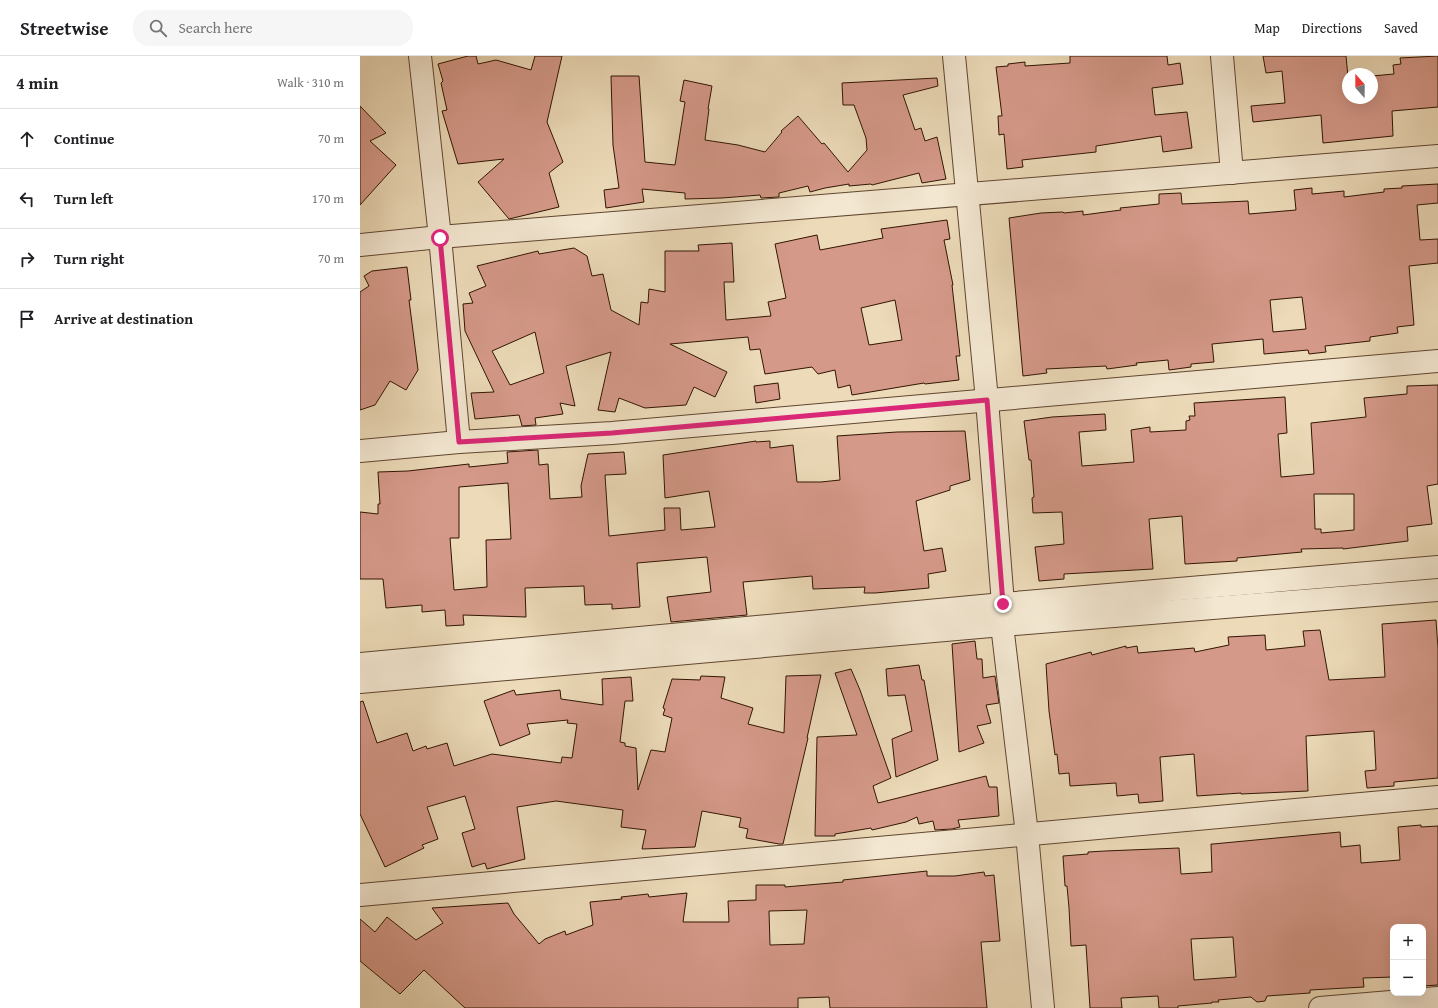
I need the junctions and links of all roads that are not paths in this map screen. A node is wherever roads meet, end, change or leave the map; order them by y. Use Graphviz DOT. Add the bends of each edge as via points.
graph roads {
  1 [pos="420,56"];
  2 [pos="954,56"];
  3 [pos="1222,56"];
  4 [pos="1438,156"];
  5 [pos="1232,173"];
  6 [pos="967,194"];
  7 [pos="440,238"];
  8 [pos="360,245"];
  9 [pos="1438,361"];
  10 [pos="987,400"];
  11 [pos="459,442"];
  12 [pos="360,451"];
  13 [pos="1438,567"];
  14 [pos="1438,590"];
  15 [pos="1003,615"];
  16 [pos="360,664"];
  17 [pos="360,682"];
  18 [pos="1438,797"];
  19 [pos="1027,834"];
  20 [pos="360,895"];
  21 [pos="1438,998"];
  22 [pos="1043,1008"];
  23 [pos="1320,1008"];
  1 -- 7 [label="street"];
  2 -- 6 [label="street"];
  3 -- 5 [label="street"];
  4 -- 5 [label="street"];
  5 -- 6 [label="street"];
  6 -- 7 [label="street"];
  6 -- 10 [label="street"];
  7 -- 8 [label="street"];
  7 -- 11 [label="street"];
  9 -- 10 [label="street"];
  10 -- 11 [label="street" via="620,432"];
  10 -- 15 [label="street"];
  11 -- 12 [label="street"];
  13 -- 15 [label="street"];
  14 -- 15 [label="street"];
  15 -- 16 [label="street"];
  15 -- 17 [label="street"];
  15 -- 19 [label="street"];
  18 -- 19 [label="street"];
  19 -- 20 [label="street"];
  19 -- 22 [label="street"];
  21 -- 23 [label="street"];
}
